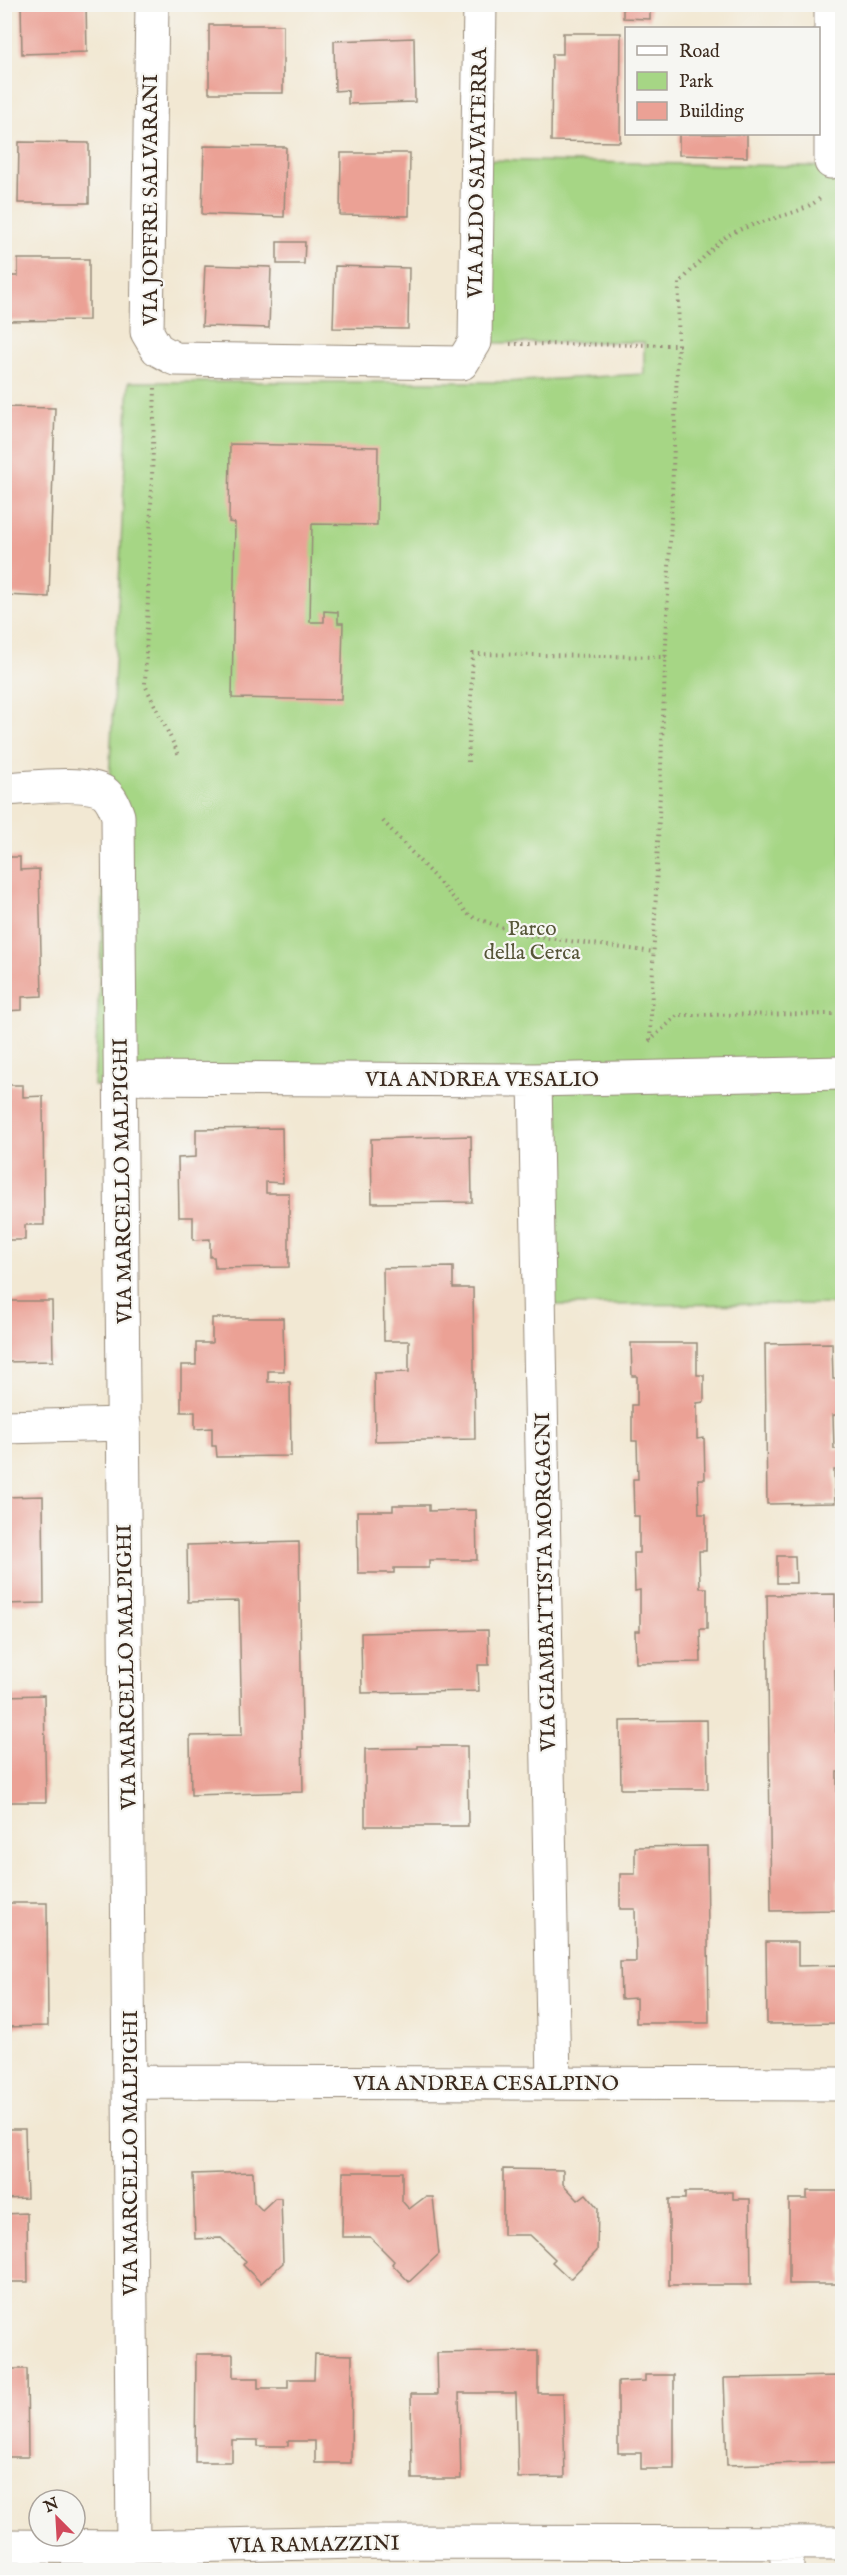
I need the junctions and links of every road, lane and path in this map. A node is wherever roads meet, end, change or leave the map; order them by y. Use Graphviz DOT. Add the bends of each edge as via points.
graph roads {
  1 [pos="152,4"];
  2 [pos="480,4"];
  3 [pos="831,4"];
  4 [pos="831,162"];
  5 [pos="475,342"];
  6 [pos="678,345"];
  7 [pos="156,349"];
  8 [pos="666,657"];
  9 [pos="180,757"];
  10 [pos="468,762"];
  11 [pos="4,789"];
  12 [pos="383,822"];
  13 [pos="654,952"];
  14 [pos="843,1014"];
  15 [pos="678,1015"];
  16 [pos="650,1040"];
  17 [pos="843,1073"];
  18 [pos="121,1078"];
  19 [pos="535,1080"];
  20 [pos="124,1424"];
  21 [pos="4,1427"];
  22 [pos="130,2082"];
  23 [pos="554,2083"];
  24 [pos="843,2084"];
  25 [pos="843,2543"];
  26 [pos="4,2546"];
  27 [pos="133,2547"];
  28 [pos="359,2556"];
  29 [pos="624,2557"];
  30 [pos="787,2557"];
  1 -- 7 [label="street, VIA JOFFRE SALVARANI" via="147,332"];
  2 -- 5 [label="street, VIA ALDO SALVATERRA"];
  3 -- 4 [label="street"];
  4 -- 6 [label="path" via="834,184 815,204 727,237 679,283"];
  5 -- 6 [label="path"];
  5 -- 7 [label="street, VIA JOFFRE SALVARANI" via="462,363 175,359"];
  6 -- 8 [label="path"];
  7 -- 9 [label="path" via="145,685"];
  8 -- 10 [label="path" via="473,654"];
  8 -- 13 [label="path"];
  11 -- 18 [label="street, VIA MARCELLO MALPIGHI" via="87,786 103,792 115,805"];
  12 -- 13 [label="path" via="471,916 524,935"];
  13 -- 16 [label="path"];
  14 -- 15 [label="path"];
  17 -- 19 [label="street, VIA ANDREA VESALIO"];
  18 -- 19 [label="street, VIA ANDREA VESALIO"];
  18 -- 20 [label="street, VIA MARCELLO MALPIGHI"];
  19 -- 23 [label="street, VIA GIAMBATTISTA MORGAGNI"];
  20 -- 21 [label="street"];
  20 -- 22 [label="street, VIA MARCELLO MALPIGHI"];
  22 -- 23 [label="street, VIA ANDREA CESALPINO"];
  22 -- 27 [label="street, VIA MARCELLO MALPIGHI"];
  23 -- 24 [label="street, VIA ANDREA CESALPINO"];
  25 -- 30 [label="street, VIA RAMAZZINI"];
  26 -- 27 [label="street, VIA RAMAZZINI"];
  27 -- 28 [label="street, VIA RAMAZZINI"];
  28 -- 29 [label="street, VIA RAMAZZINI"];
  29 -- 30 [label="street, VIA RAMAZZINI"];
}
